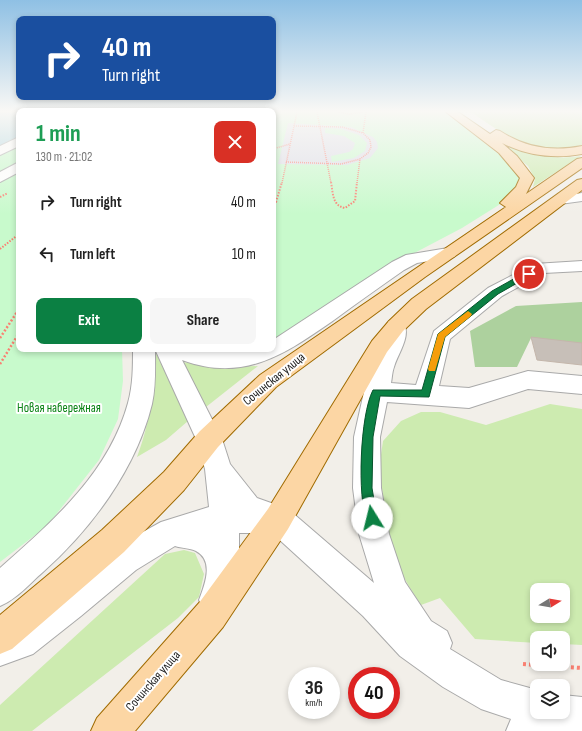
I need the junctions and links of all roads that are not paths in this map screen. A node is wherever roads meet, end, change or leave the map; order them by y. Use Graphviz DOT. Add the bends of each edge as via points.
graph roads {
  1 [pos="9,146"];
  2 [pos="495,146"];
  3 [pos="519,146"];
  4 [pos="582,150"];
  5 [pos="0,151"];
  6 [pos="582,162"];
  7 [pos="16,168"];
  8 [pos="0,178"];
  9 [pos="16,181"];
  10 [pos="582,183"];
  11 [pos="0,189"];
  12 [pos="582,197"];
  13 [pos="560,200"];
  14 [pos="479,231"];
  15 [pos="448,253"];
  16 [pos="582,266"];
  17 [pos="396,326"];
  18 [pos="276,348"];
  19 [pos="144,352"];
  20 [pos="167,352"];
  21 [pos="182,352"];
  22 [pos="267,352"];
  23 [pos="582,385"];
  24 [pos="376,392"];
  25 [pos="426,394"];
  26 [pos="209,439"];
  27 [pos="218,470"];
  28 [pos="224,518"];
  29 [pos="278,519"];
  30 [pos="171,532"];
  31 [pos="222,574"];
  32 [pos="0,590"];
  33 [pos="211,614"];
  34 [pos="0,637"];
  35 [pos="0,649"];
  36 [pos="530,703"];
  37 [pos="530,708"];
  38 [pos="110,731"];
  1 -- 5 [label="street"];
  2 -- 14 [label="main road" via="520,167 527,178 518,195 487,217"];
  3 -- 4 [label="main road" via="557,154"];
  6 -- 14 [label="main road, Сочинская улица"];
  7 -- 8 [label="street"];
  9 -- 11 [label="street"];
  10 -- 13 [label="main road, Сочинская улица"];
  12 -- 13 [label="street"];
  13 -- 17 [label="main road, Сочинская улица" via="419,304"];
  14 -- 15 [label="main road, Сочинская улица"];
  15 -- 18 [label="street" via="412,259 398,266"];
  15 -- 26 [label="main road, Сочинская улица" via="268,382 246,400"];
  16 -- 25 [label="street" via="540,268 495,292 441,336"];
  17 -- 24 [label="street" via="394,343 383,367"];
  17 -- 29 [label="main road, Сочинская улица" via="379,347"];
  19 -- 32 [label="street" via="144,384 139,410 127,439 96,494 56,540"];
  20 -- 26 [label="street"];
  21 -- 22 [label="street" via="206,359 233,360 254,358"];
  23 -- 25 [label="street" via="528,380 469,398"];
  24 -- 25 [label="street"];
  24 -- 36 [label="street" via="367,437 367,488 374,534 392,591 420,633 472,669"];
  26 -- 27 [label="street"];
  26 -- 34 [label="main road, Сочинская улица" via="174,481 113,541"];
  27 -- 28 [label="street"];
  27 -- 29 [label="street" via="248,510"];
  28 -- 29 [label="street"];
  28 -- 30 [label="street"];
  28 -- 31 [label="street" via="225,548"];
  29 -- 33 [label="main road, Сочинская улица"];
  29 -- 37 [label="street" via="374,605 412,644 494,696"];
  30 -- 31 [label="street" via="203,537 217,552"];
  30 -- 35 [label="street" via="125,560 21,642"];
  31 -- 33 [label="street"];
  33 -- 38 [label="main road, Сочинская улица"];
}
